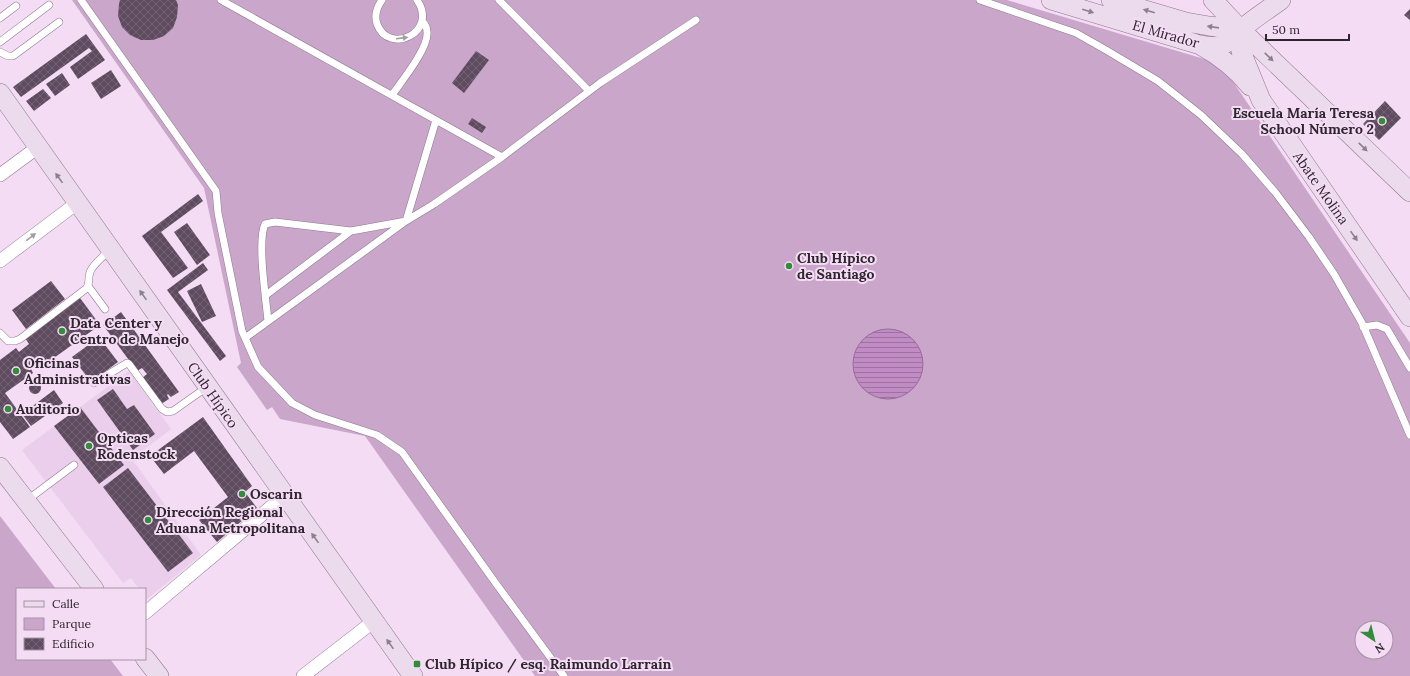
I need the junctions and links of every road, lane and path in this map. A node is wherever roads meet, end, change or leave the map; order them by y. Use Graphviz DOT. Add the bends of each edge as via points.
graph roads {
  1 [pos="82,0"];
  2 [pos="221,0"];
  3 [pos="382,0"];
  4 [pos="417,0"];
  5 [pos="499,0"];
  6 [pos="980,0"];
  7 [pos="1111,0"];
  8 [pos="1213,0"];
  9 [pos="1281,0"];
  10 [pos="1059,1"];
  11 [pos="50,5"];
  12 [pos="16,6"];
  13 [pos="0,18"];
  14 [pos="696,20"];
  15 [pos="422,21"];
  16 [pos="59,22"];
  17 [pos="1241,30"];
  18 [pos="0,42"];
  19 [pos="1200,46"];
  20 [pos="0,52"];
  21 [pos="589,91"];
  22 [pos="0,93"];
  23 [pos="392,95"];
  24 [pos="1261,100"];
  25 [pos="436,120"];
  26 [pos="38,147"];
  27 [pos="502,157"];
  28 [pos="0,175"];
  29 [pos="1410,192"];
  30 [pos="77,203"];
  31 [pos="406,221"];
  32 [pos="351,231"];
  33 [pos="111,249"];
  34 [pos="0,261"];
  35 [pos="88,286"];
  36 [pos="266,295"];
  37 [pos="105,309"];
  38 [pos="1409,313"];
  39 [pos="268,321"];
  40 [pos="1363,326"];
  41 [pos="0,333"];
  42 [pos="245,338"];
  43 [pos="1410,368"];
  44 [pos="94,383"];
  45 [pos="207,387"];
  46 [pos="1410,435"];
  47 [pos="74,465"];
  48 [pos="0,467"];
  49 [pos="284,496"];
  50 [pos="26,501"];
  51 [pos="93,588"];
  52 [pos="146,612"];
  53 [pos="374,620"];
  54 [pos="146,659"];
  55 [pos="159,676"];
  56 [pos="303,676"];
  57 [pos="413,676"];
  58 [pos="564,676"];
  1 -- 42 [label="lane" via="216,191"];
  2 -- 23 [label="lane"];
  3 -- 15 [label="lane, one-way" via="376,16 379,27 386,35 397,39 408,37 417,31"];
  4 -- 15 [label="lane" via="422,10"];
  5 -- 21 [label="lane"];
  6 -- 40 [label="lane" via="1076,32 1158,82 1201,115 1242,154 1275,192 1334,274"];
  17 -- 7 [label="main road, El Mirador, one-way" via="1192,23"];
  8 -- 17 [label="main road"];
  9 -- 17 [label="main road"];
  10 -- 19 [label="main road, El Mirador, one-way"];
  11 -- 18 [label="lane"];
  12 -- 13 [label="lane"];
  14 -- 21 [label="lane"];
  15 -- 23 [label="lane" via="426,26 427,38 415,63"];
  16 -- 20 [label="lane" via="13,56"];
  17 -- 19 [label="main road, El Mirador" via="1234,39 1224,45"];
  17 -- 24 [label="main road, Abate Molina" via="1241,51"];
  17 -- 29 [label="main road, one-way"];
  19 -- 24 [label="main road" via="1235,69"];
  21 -- 27 [label="lane"];
  22 -- 26 [label="main road, Club Hípico"];
  23 -- 25 [label="lane"];
  24 -- 38 [label="main road, Abate Molina, one-way"];
  25 -- 27 [label="lane"];
  25 -- 31 [label="lane"];
  26 -- 28 [label="street"];
  30 -- 26 [label="main road, Club Hípico, one-way"];
  27 -- 31 [label="lane"];
  30 -- 33 [label="main road, Club Hípico"];
  34 -- 30 [label="street, one-way"];
  31 -- 32 [label="lane"];
  31 -- 39 [label="lane"];
  32 -- 36 [label="lane"];
  32 -- 36 [label="lane" via="275,222 265,224 261,245"];
  33 -- 35 [label="lane" via="90,272"];
  45 -- 33 [label="main road, Club Hípico, one-way"];
  35 -- 37 [label="lane"];
  35 -- 41 [label="lane" via="20,339 8,341"];
  36 -- 39 [label="lane"];
  39 -- 42 [label="lane"];
  40 -- 43 [label="lane" via="1387,329"];
  40 -- 46 [label="lane"];
  42 -- 58 [label="lane" via="258,368 292,403 315,415 378,435 402,452"];
  44 -- 45 [label="lane" via="127,362 167,412 173,411"];
  45 -- 49 [label="main road, Club Hípico"];
  47 -- 50 [label="lane"];
  48 -- 50 [label="main road"];
  49 -- 52 [label="street"];
  53 -- 49 [label="main road, Club Hípico, one-way"];
  50 -- 51 [label="main road"];
  53 -- 56 [label="street"];
  57 -- 53 [label="main road, Club Hípico, one-way"];
  54 -- 55 [label="main road"];
}
